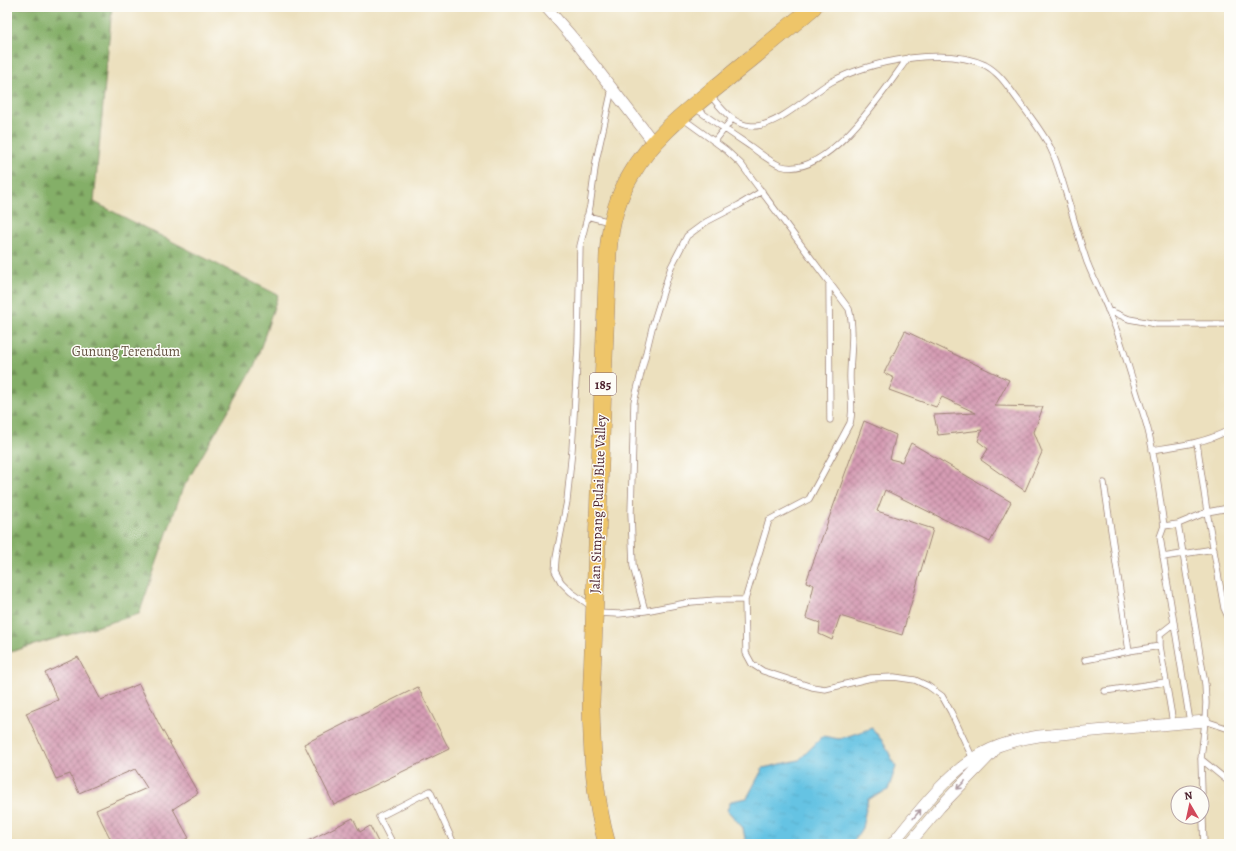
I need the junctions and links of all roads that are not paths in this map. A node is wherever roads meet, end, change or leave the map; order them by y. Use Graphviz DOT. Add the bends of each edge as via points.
graph roads {
  1 [pos="546,7"];
  2 [pos="813,7"];
  3 [pos="908,58"];
  4 [pos="612,89"];
  5 [pos="709,93"];
  6 [pos="687,112"];
  7 [pos="732,119"];
  8 [pos="725,129"];
  9 [pos="714,142"];
  10 [pos="654,143"];
  11 [pos="762,191"];
  12 [pos="587,216"];
  13 [pos="612,222"];
  14 [pos="829,284"];
  15 [pos="1108,310"];
  16 [pos="1229,324"];
  17 [pos="830,420"];
  18 [pos="1229,430"];
  19 [pos="1197,443"];
  20 [pos="1152,450"];
  21 [pos="1104,483"];
  22 [pos="1229,508"];
  23 [pos="1207,512"];
  24 [pos="1178,524"];
  25 [pos="1164,526"];
  26 [pos="1214,549"];
  27 [pos="1183,554"];
  28 [pos="1163,557"];
  29 [pos="745,600"];
  30 [pos="594,611"];
  31 [pos="645,611"];
  32 [pos="1229,619"];
  33 [pos="1174,624"];
  34 [pos="1160,646"];
  35 [pos="1129,651"];
  36 [pos="1085,660"];
  37 [pos="1166,682"];
  38 [pos="1104,691"];
  39 [pos="1205,721"];
  40 [pos="1190,722"];
  41 [pos="1173,723"];
  42 [pos="1229,729"];
  43 [pos="1201,759"];
  44 [pos="975,764"];
  45 [pos="1229,782"];
  46 [pos="1202,785"];
  47 [pos="1203,825"];
  48 [pos="393,844"];
  49 [pos="454,844"];
  50 [pos="607,844"];
  51 [pos="892,844"];
  52 [pos="909,844"];
  53 [pos="1204,844"];
  1 -- 4 [label="street"];
  2 -- 5 [label="main road, Jalan Simpang Pulai Blue Valley / 185"];
  3 -- 7 [label="lane" via="870,66 831,82 781,116 764,124 752,126"];
  3 -- 8 [label="lane" via="853,130 810,163 789,168 780,165"];
  3 -- 15 [label="lane" via="934,56 971,60 985,65 999,75 1038,127 1050,148 1088,263"];
  4 -- 10 [label="street"];
  4 -- 12 [label="lane"];
  5 -- 6 [label="main road, Jalan Simpang Pulai Blue Valley / 185"];
  5 -- 7 [label="lane"];
  6 -- 8 [label="lane"];
  6 -- 9 [label="lane"];
  6 -- 10 [label="main road, Jalan Simpang Pulai Blue Valley / 185"];
  7 -- 8 [label="lane"];
  8 -- 9 [label="lane"];
  9 -- 11 [label="lane" via="741,164"];
  10 -- 13 [label="main road, Jalan Simpang Pulai Blue Valley / 185" via="621,193"];
  11 -- 14 [label="lane"];
  11 -- 31 [label="lane" via="706,222 687,236 672,268 652,324 634,402 631,505 633,566"];
  12 -- 13 [label="lane"];
  12 -- 30 [label="lane" via="580,246 572,450 567,501 555,571 561,582"];
  13 -- 30 [label="main road, Jalan Simpang Pulai Blue Valley / 185" via="608,253"];
  14 -- 17 [label="lane"];
  14 -- 29 [label="lane" via="849,309 852,319 850,423 809,499 769,520"];
  15 -- 16 [label="lane" via="1129,319 1156,324"];
  15 -- 20 [label="lane" via="1148,429"];
  18 -- 19 [label="lane"];
  19 -- 20 [label="lane"];
  19 -- 23 [label="lane"];
  20 -- 25 [label="lane"];
  21 -- 35 [label="lane"];
  22 -- 23 [label="lane"];
  23 -- 24 [label="lane"];
  23 -- 26 [label="lane"];
  24 -- 25 [label="lane"];
  24 -- 27 [label="lane"];
  25 -- 28 [label="lane" via="1160,537"];
  26 -- 27 [label="lane"];
  26 -- 32 [label="lane" via="1224,608"];
  27 -- 28 [label="lane"];
  27 -- 39 [label="lane" via="1205,684"];
  28 -- 33 [label="lane"];
  29 -- 31 [label="lane" via="691,602"];
  29 -- 44 [label="lane" via="746,653 752,664 763,671 825,689 871,678 894,677 915,680 942,696"];
  30 -- 31 [label="lane" via="619,614"];
  30 -- 50 [label="main road, Jalan Simpang Pulai Blue Valley / 185" via="592,742 597,799"];
  33 -- 34 [label="lane" via="1160,634"];
  33 -- 40 [label="lane"];
  34 -- 35 [label="lane"];
  34 -- 37 [label="lane"];
  35 -- 36 [label="lane"];
  37 -- 38 [label="lane"];
  37 -- 41 [label="lane"];
  39 -- 40 [label="street"];
  39 -- 42 [label="lane"];
  39 -- 43 [label="lane"];
  40 -- 41 [label="street"];
  41 -- 44 [label="street" via="1023,738 997,747"];
  43 -- 45 [label="lane"];
  43 -- 46 [label="lane"];
  51 -- 44 [label="street, one-way" via="955,773"];
  44 -- 52 [label="street, one-way"];
  47 -- 53 [label="lane"];
  48 -- 49 [label="lane" via="379,817 430,791"];
}
